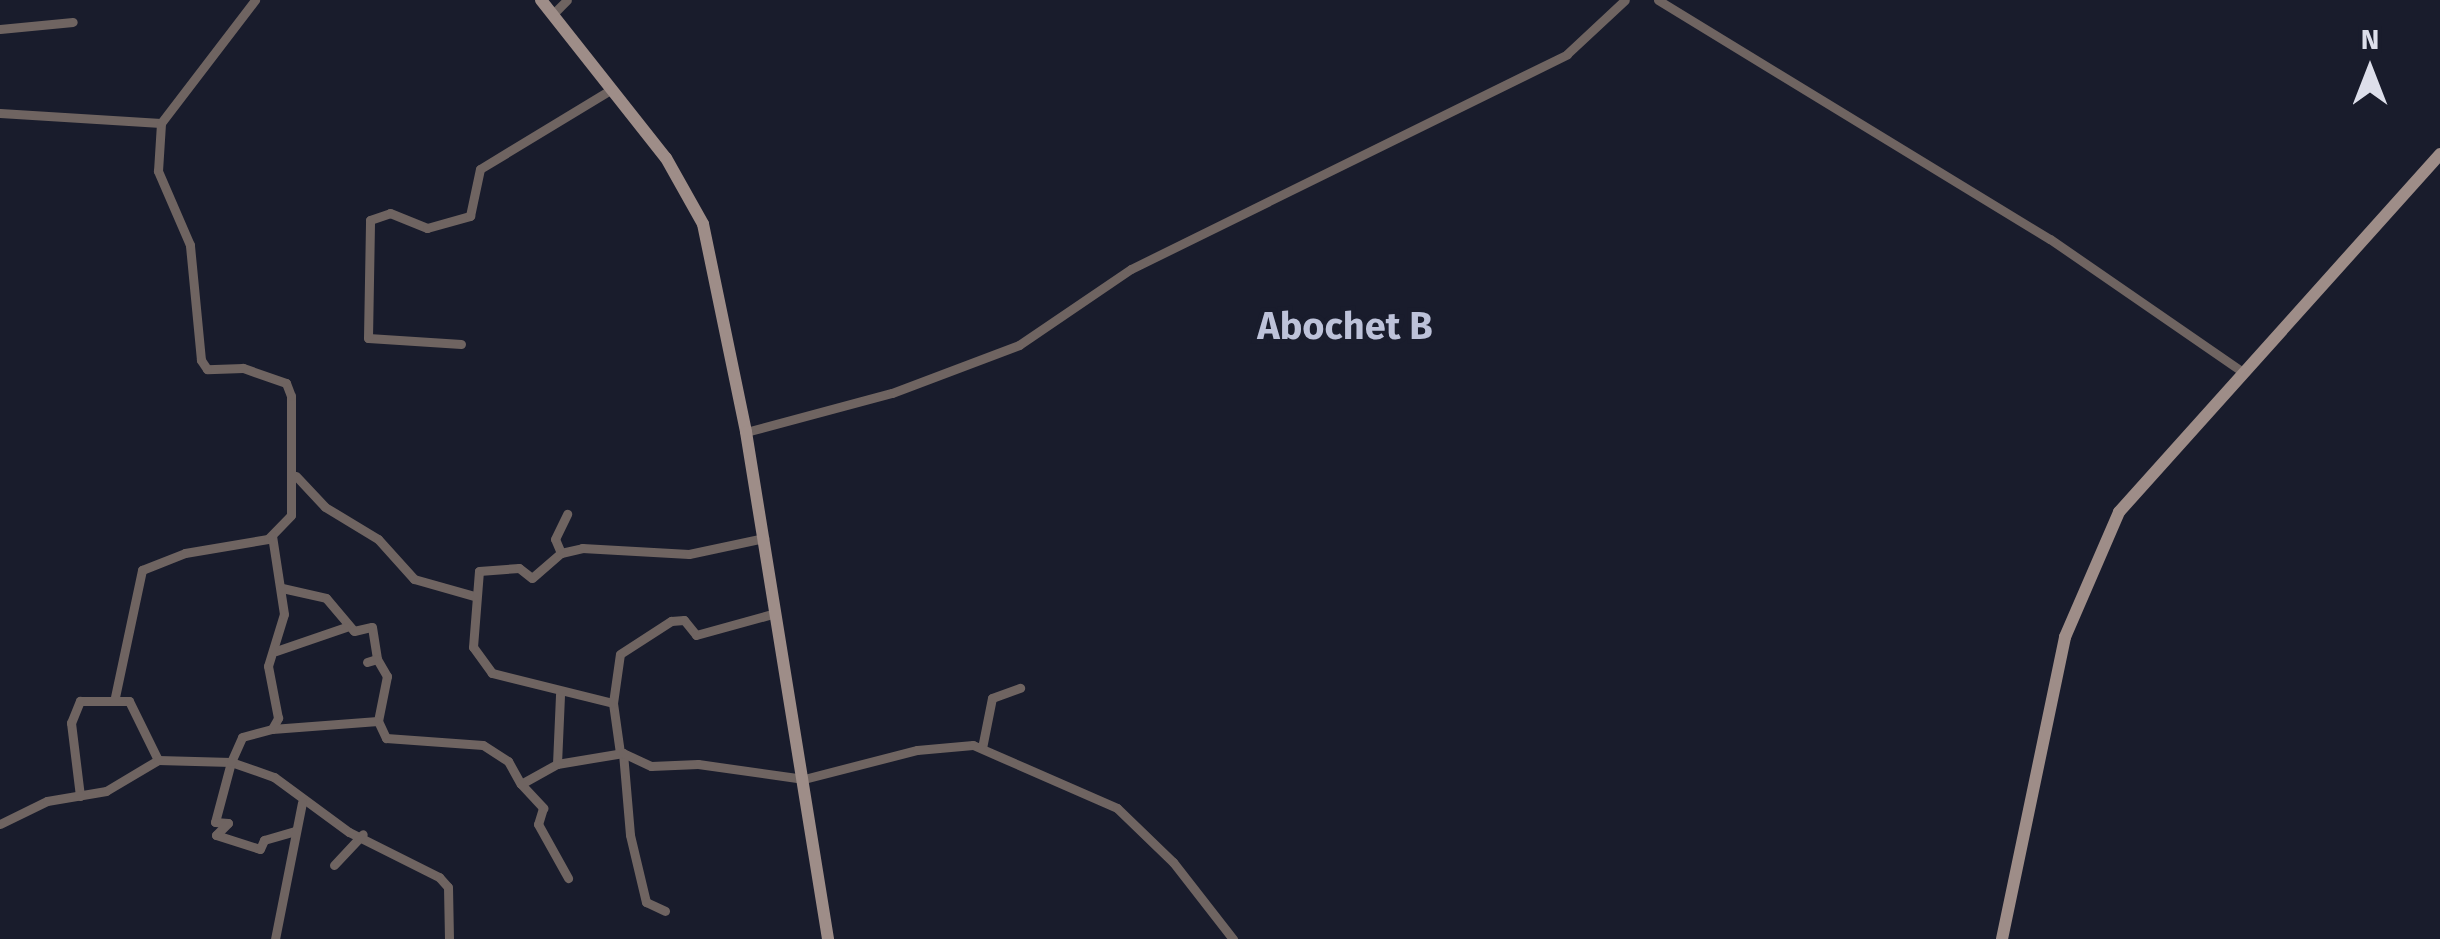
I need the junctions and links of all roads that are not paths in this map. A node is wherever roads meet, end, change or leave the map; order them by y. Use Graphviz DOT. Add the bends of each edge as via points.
graph roads {
  1 [pos="255,0"];
  2 [pos="541,0"];
  3 [pos="567,0"];
  4 [pos="1625,0"];
  5 [pos="1658,0"];
  6 [pos="552,15"];
  7 [pos="73,22"];
  8 [pos="0,29"];
  9 [pos="612,89"];
  10 [pos="0,113"];
  11 [pos="160,124"];
  12 [pos="2440,154"];
  13 [pos="460,344"];
  14 [pos="2242,372"];
  15 [pos="746,432"];
  16 [pos="294,474"];
  17 [pos="567,514"];
  18 [pos="272,536"];
  19 [pos="764,538"];
  20 [pos="562,553"];
  21 [pos="282,588"];
  22 [pos="474,596"];
  23 [pos="776,612"];
  24 [pos="346,626"];
  25 [pos="276,651"];
  26 [pos="1020,688"];
  27 [pos="560,694"];
  28 [pos="115,696"];
  29 [pos="613,703"];
  30 [pos="378,721"];
  31 [pos="272,729"];
  32 [pos="982,748"];
  33 [pos="622,753"];
  34 [pos="158,760"];
  35 [pos="231,762"];
  36 [pos="557,764"];
  37 [pos="804,780"];
  38 [pos="521,784"];
  39 [pos="80,796"];
  40 [pos="302,803"];
  41 [pos="0,824"];
  42 [pos="294,832"];
  43 [pos="363,834"];
  44 [pos="334,865"];
  45 [pos="568,878"];
  46 [pos="665,911"];
  47 [pos="276,939"];
  48 [pos="450,939"];
  49 [pos="828,939"];
  50 [pos="1232,939"];
  51 [pos="2002,939"];
  1 -- 11 [label="street"];
  2 -- 6 [label="main road"];
  3 -- 6 [label="street"];
  4 -- 15 [label="street" via="1567,54 1131,269 1004,353"];
  5 -- 14 [label="street" via="2050,239"];
  6 -- 9 [label="main road"];
  7 -- 8 [label="street"];
  9 -- 13 [label="street" via="480,169 470,216 427,228 390,212 370,220 368,338"];
  9 -- 15 [label="main road" via="695,203"];
  10 -- 11 [label="street"];
  11 -- 16 [label="street" via="158,171 190,246 201,360 208,370 242,368 286,384 296,420"];
  12 -- 14 [label="main road"];
  14 -- 51 [label="main road" via="2147,473 2090,568 2065,637"];
  15 -- 19 [label="main road"];
  16 -- 18 [label="street" via="290,515"];
  16 -- 22 [label="street" via="414,578"];
  17 -- 20 [label="street" via="555,539"];
  18 -- 21 [label="street"];
  18 -- 28 [label="street" via="185,552 142,570"];
  19 -- 20 [label="street" via="689,554 658,548"];
  19 -- 23 [label="main road"];
  20 -- 22 [label="street" via="532,578 518,568 479,571"];
  21 -- 24 [label="street" via="326,598"];
  21 -- 25 [label="street"];
  22 -- 27 [label="street" via="477,658 492,673"];
  23 -- 29 [label="street" via="696,635 678,619 653,630 620,654"];
  23 -- 37 [label="main road"];
  24 -- 25 [label="street"];
  24 -- 30 [label="street" via="372,627 372,661 387,676"];
  25 -- 31 [label="street" via="268,674 278,718"];
  26 -- 32 [label="street" via="992,698"];
  27 -- 29 [label="street"];
  27 -- 36 [label="street"];
  28 -- 34 [label="street" via="134,705"];
  28 -- 39 [label="street" via="80,701 74,711"];
  29 -- 33 [label="street"];
  30 -- 31 [label="street"];
  30 -- 38 [label="street" via="383,735 401,744 483,745 508,761"];
  31 -- 35 [label="street" via="242,738"];
  32 -- 37 [label="street" via="928,748"];
  32 -- 50 [label="street" via="1118,808 1174,862"];
  33 -- 36 [label="street"];
  33 -- 37 [label="street" via="651,766"];
  33 -- 46 [label="street" via="630,835 646,902"];
  34 -- 35 [label="street"];
  34 -- 39 [label="street" via="106,791"];
  35 -- 40 [label="street" via="274,777"];
  35 -- 42 [label="street" via="215,822 228,823 216,835 260,849 264,840"];
  36 -- 38 [label="street"];
  37 -- 49 [label="main road"];
  38 -- 45 [label="street" via="543,808 538,824 556,844"];
  39 -- 41 [label="street" via="21,810"];
  40 -- 42 [label="street"];
  40 -- 43 [label="street"];
  42 -- 47 [label="street"];
  43 -- 44 [label="street"];
  43 -- 48 [label="street" via="448,887"];
}
